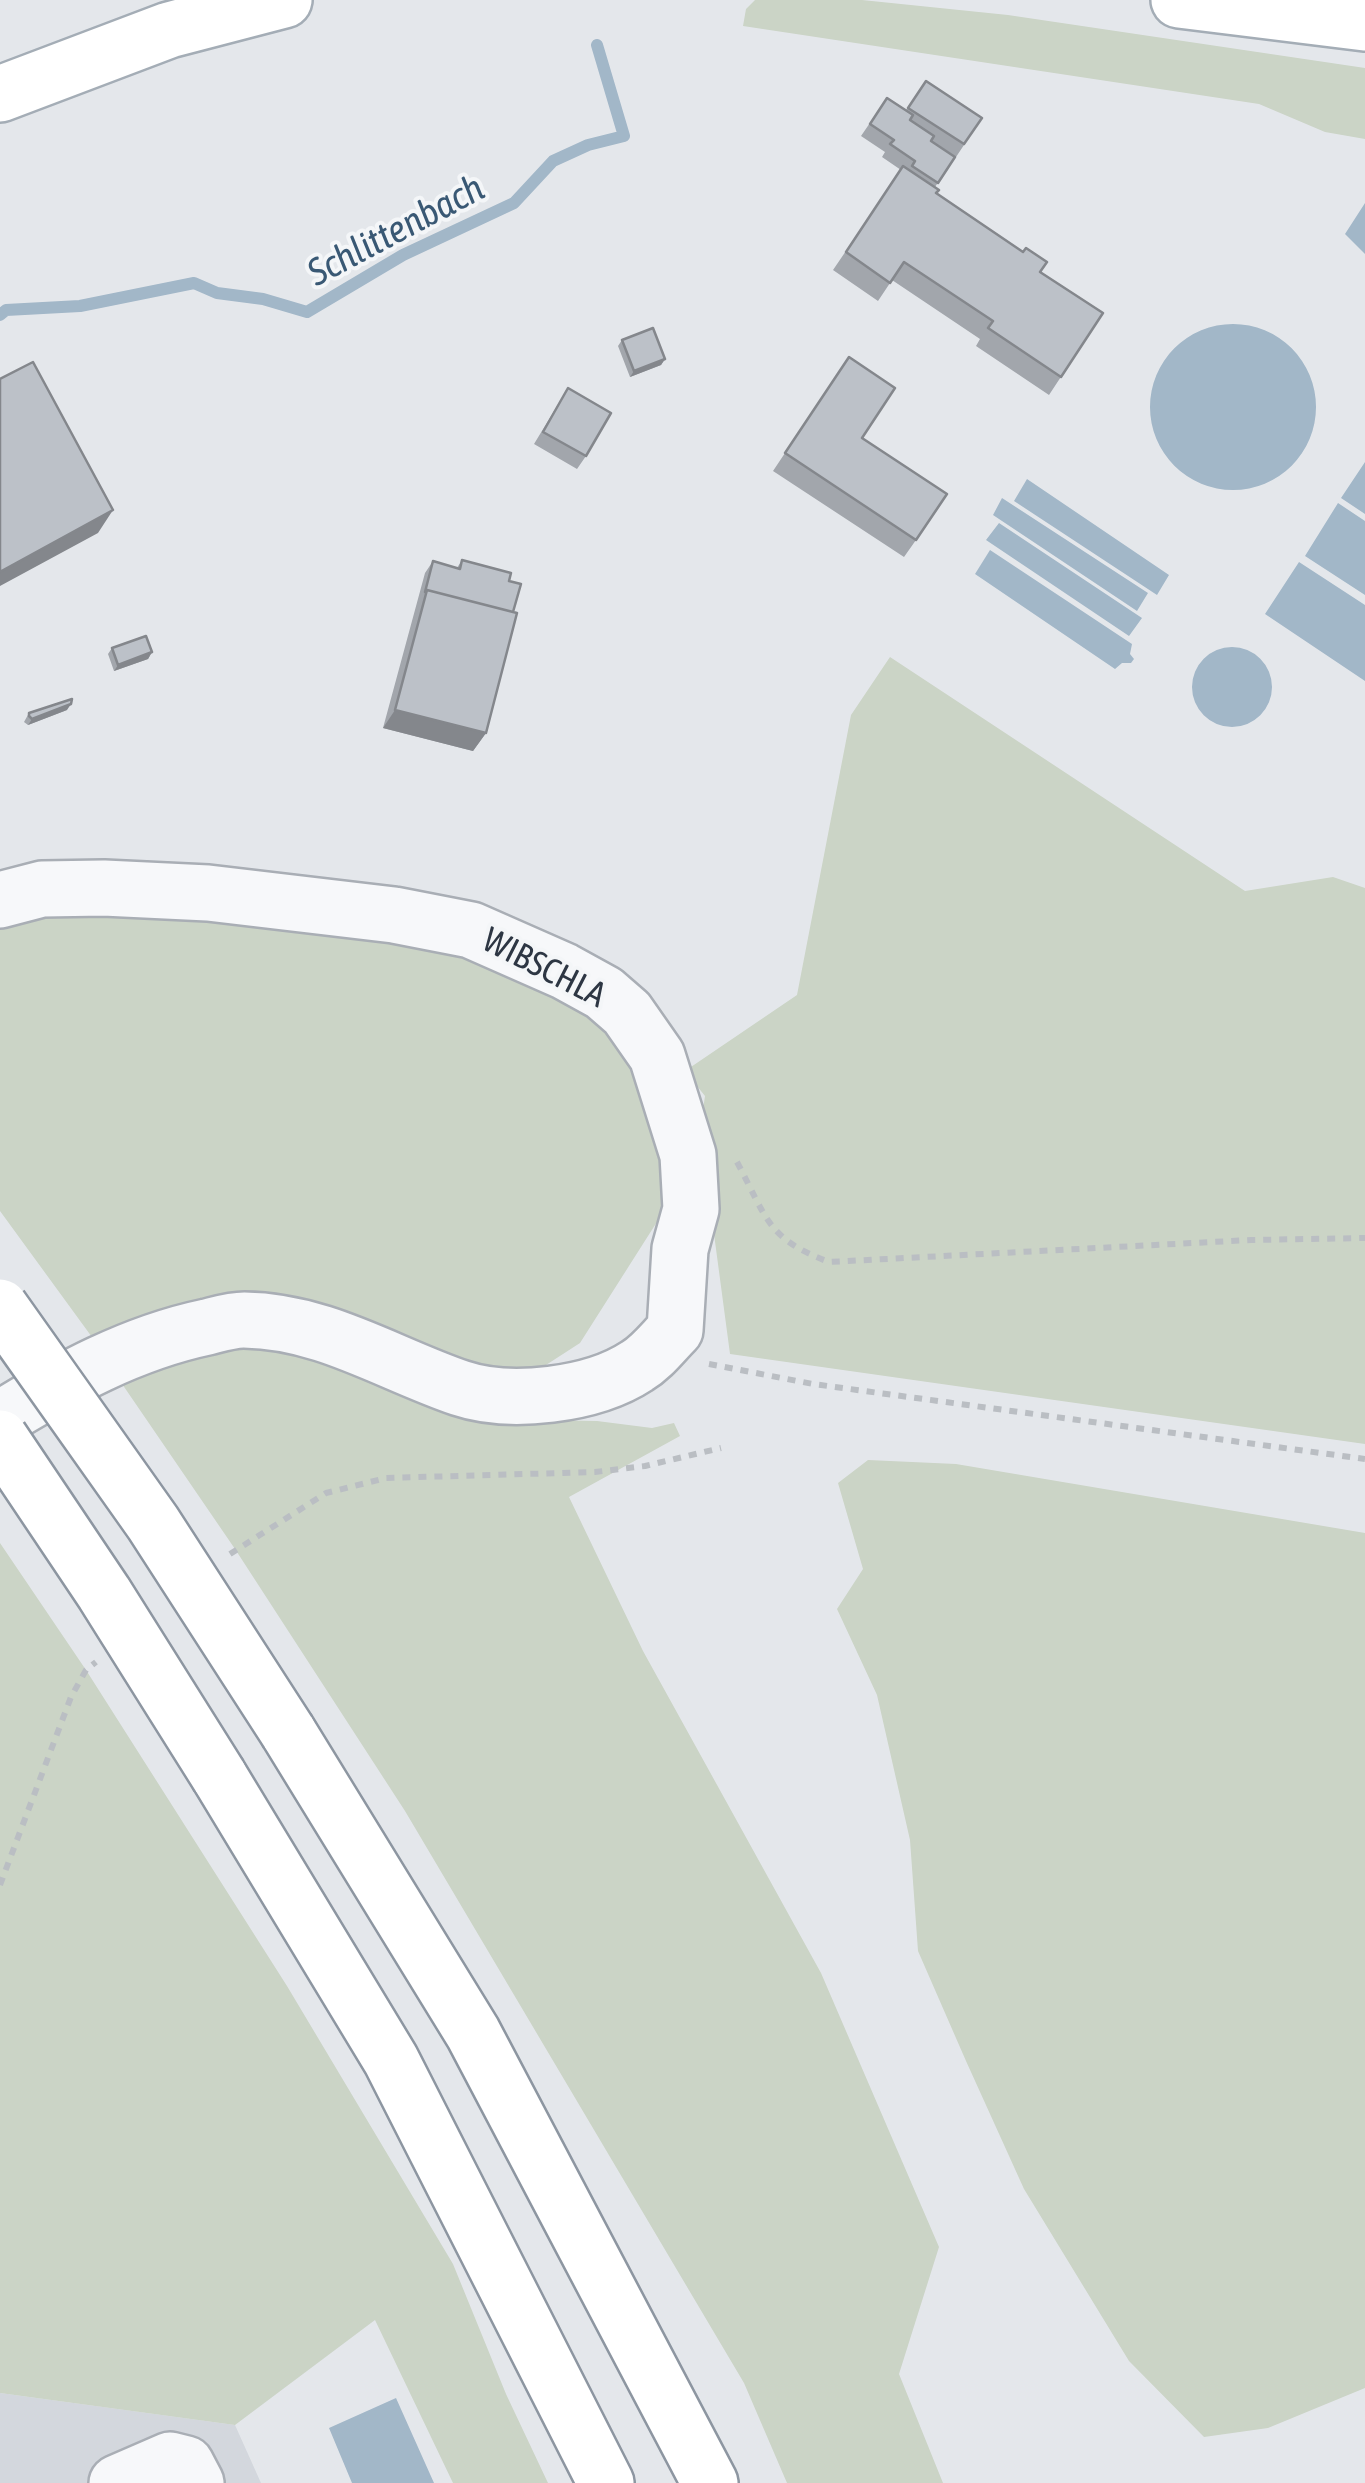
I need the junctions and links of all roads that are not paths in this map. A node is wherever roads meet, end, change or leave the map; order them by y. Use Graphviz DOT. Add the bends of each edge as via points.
graph roads {
  1 [pos="284,0"];
  2 [pos="1179,0"];
  3 [pos="1365,22"];
  4 [pos="0,94"];
  5 [pos="0,900"];
  6 [pos="0,1307"];
  7 [pos="0,1419"];
  8 [pos="0,1438"];
  9 [pos="117,2483"];
  10 [pos="196,2483"];
  11 [pos="606,2483"];
  12 [pos="710,2483"];
  1 -- 4 [label="main road" via="169,30"];
  2 -- 3 [label="main road"];
  5 -- 7 [label="street, WIBSCHLA" via="42,889 104,888 300,902 471,930 604,993 627,1014 657,1056 688,1155 691,1209 680,1249 675,1330 642,1363 592,1384 552,1394 490,1394 313,1328 242,1320 174,1334 106,1359"];
  6 -- 12 [label="main road, bridge" via="288,1732 472,2033"];
  8 -- 11 [label="main road, bridge" via="220,1776 391,2060"];
  9 -- 10 [label="street" via="170,2460 186,2464"];
}
